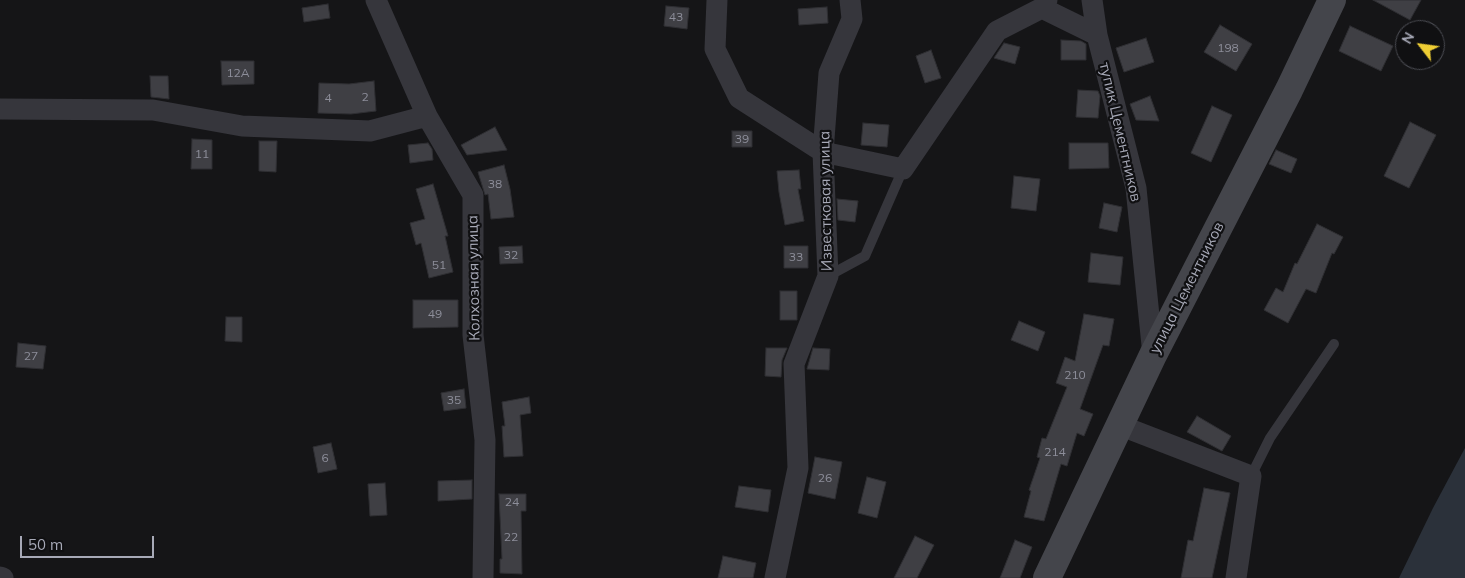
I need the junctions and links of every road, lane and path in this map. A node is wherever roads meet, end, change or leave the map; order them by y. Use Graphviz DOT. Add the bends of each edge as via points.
graph roads {
  1 [pos="376,0"];
  2 [pos="717,0"];
  3 [pos="850,0"];
  4 [pos="1092,0"];
  5 [pos="1332,0"];
  6 [pos="1044,4"];
  7 [pos="1097,35"];
  8 [pos="0,109"];
  9 [pos="427,116"];
  10 [pos="823,152"];
  11 [pos="903,169"];
  12 [pos="828,276"];
  13 [pos="1334,344"];
  14 [pos="1152,354"];
  15 [pos="1119,425"];
  16 [pos="1251,476"];
  17 [pos="483,578"];
  18 [pos="776,578"];
  19 [pos="1047,578"];
  20 [pos="1236,578"];
  1 -- 9 [label="street, Колхозная улица"];
  2 -- 10 [label="street" via="715,49 739,98"];
  3 -- 10 [label="street, Известковая улица" via="852,19 829,73"];
  4 -- 7 [label="street, тупик Цементников"];
  5 -- 14 [label="street, улица Цементников"];
  6 -- 7 [label="street"];
  6 -- 11 [label="street" via="997,30"];
  7 -- 14 [label="street, тупик Цементников" via="1136,188"];
  8 -- 9 [label="street" via="153,110 242,126 370,131"];
  9 -- 17 [label="street, Колхозная улица" via="473,196 473,335 485,440"];
  10 -- 11 [label="street"];
  10 -- 12 [label="street, Известковая улица"];
  11 -- 12 [label="lane" via="865,256"];
  12 -- 18 [label="street, Известковая улица" via="794,364 798,468"];
  13 -- 16 [label="lane" via="1270,438"];
  14 -- 15 [label="street, улица Цементников"];
  15 -- 16 [label="street"];
  15 -- 19 [label="street, улица Цементников"];
  16 -- 20 [label="street"];
}
